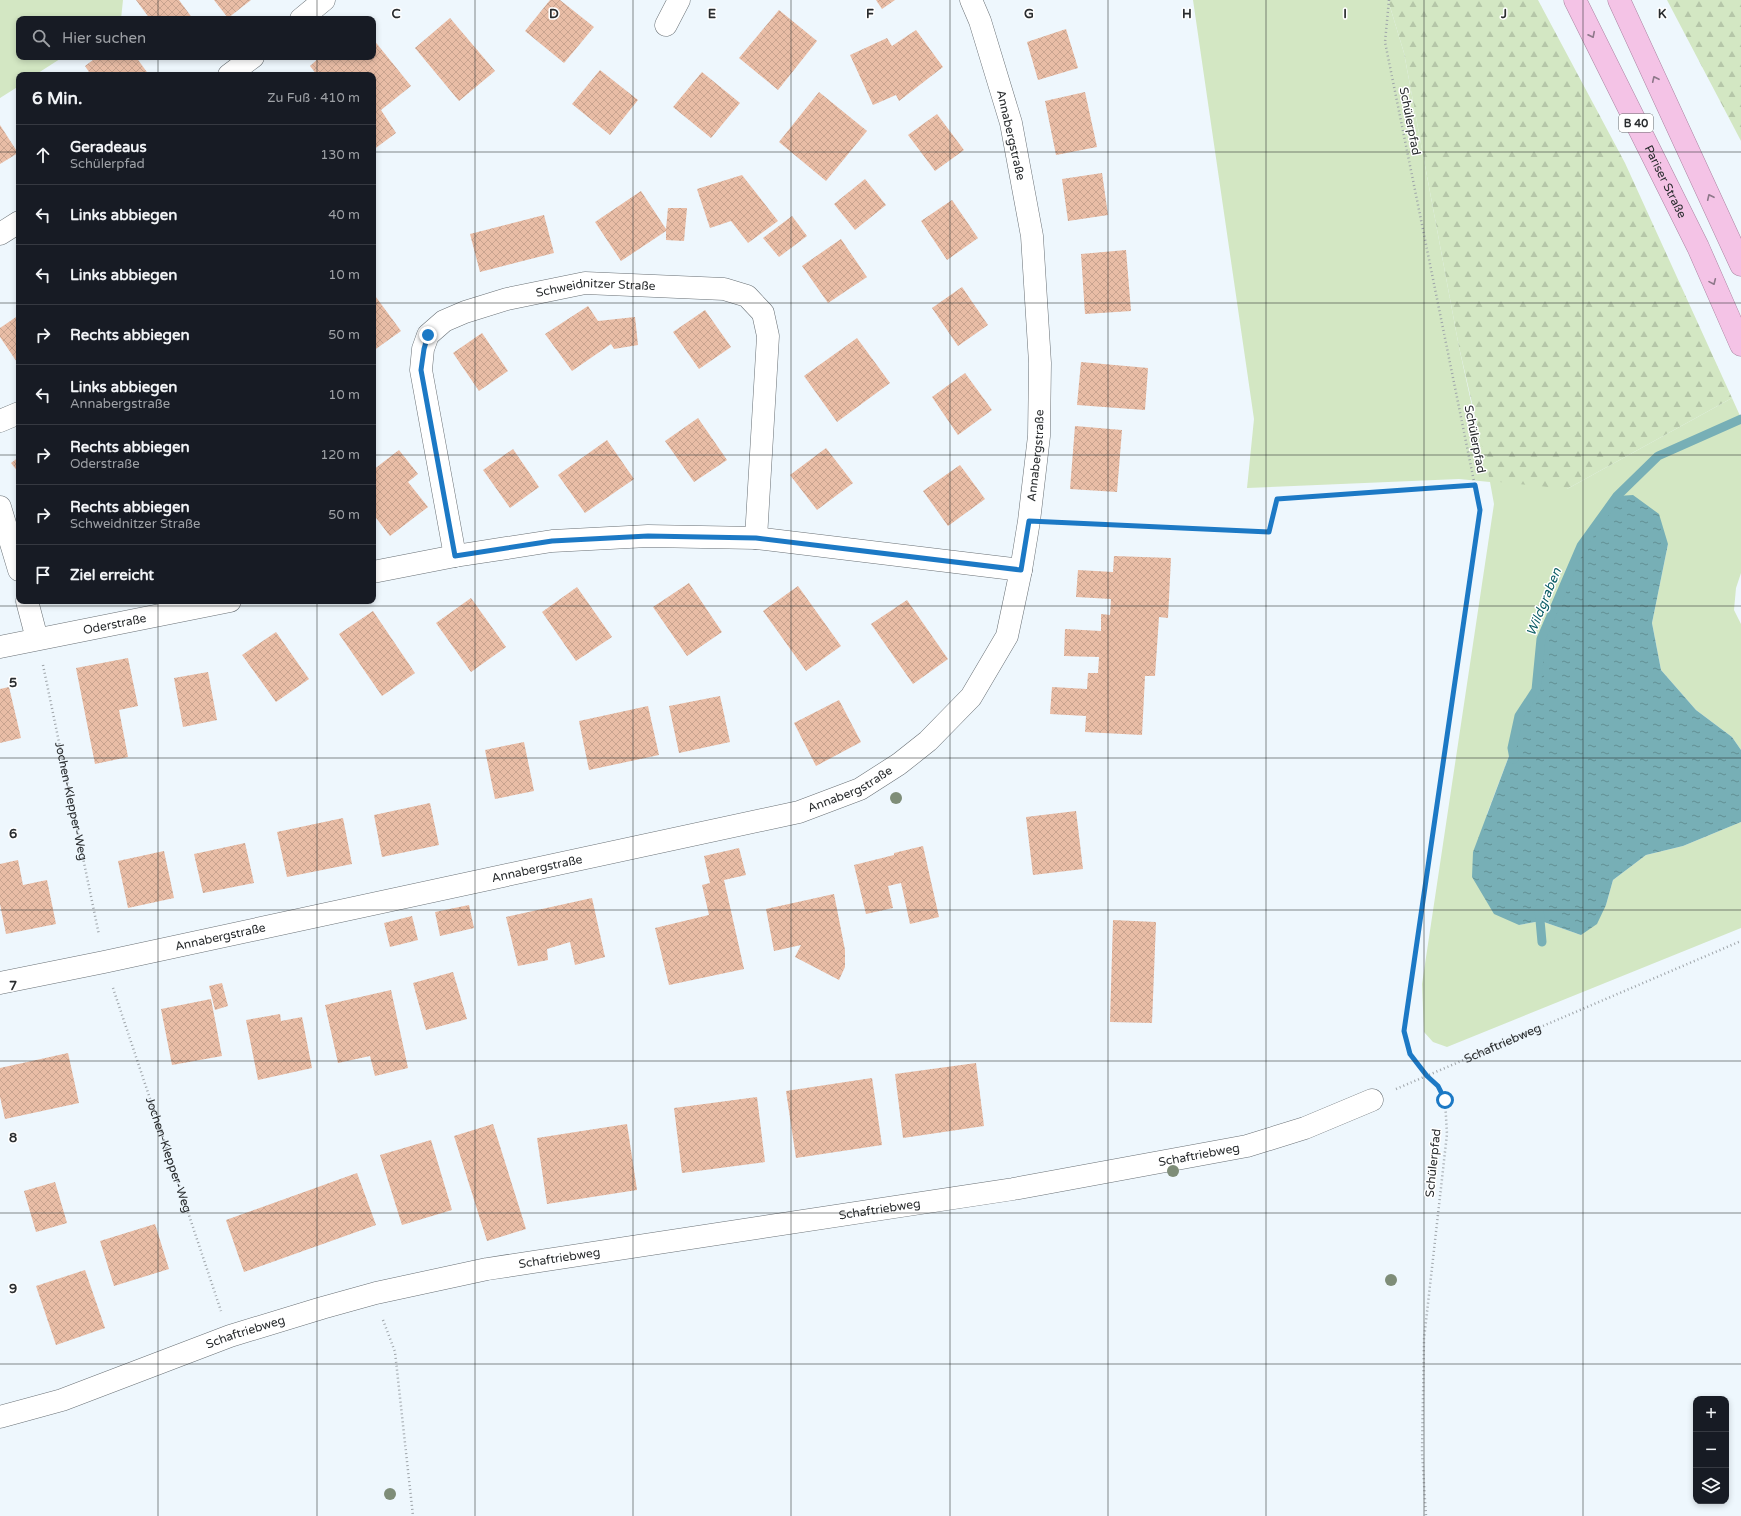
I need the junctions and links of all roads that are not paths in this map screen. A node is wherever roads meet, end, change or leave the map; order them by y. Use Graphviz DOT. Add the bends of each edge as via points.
graph roads {
  1 [pos="324,0"];
  2 [pos="679,0"];
  3 [pos="971,0"];
  4 [pos="1575,0"];
  5 [pos="1619,0"];
  6 [pos="305,16"];
  7 [pos="666,25"];
  8 [pos="248,60"];
  9 [pos="233,72"];
  10 [pos="16,224"];
  11 [pos="0,234"];
  12 [pos="1741,265"];
  13 [pos="1741,345"];
  14 [pos="16,414"];
  15 [pos="0,421"];
  16 [pos="0,507"];
  17 [pos="756,538"];
  18 [pos="455,556"];
  19 [pos="16,560"];
  20 [pos="1021,570"];
  21 [pos="376,571"];
  22 [pos="29,604"];
  23 [pos="215,604"];
  24 [pos="37,639"];
  25 [pos="0,647"];
  26 [pos="0,983"];
  27 [pos="1372,1100"];
  28 [pos="0,1417"];
  1 -- 6 [label="street"];
  2 -- 7 [label="street"];
  3 -- 20 [label="street, Annabergstraße" via="980,20 1011,123 1032,236 1040,364 1038,436"];
  4 -- 13 [label="highway, Pariser Straße / B 40, one-way" via="1698,247"];
  12 -- 5 [label="highway, B 40, one-way"];
  8 -- 9 [label="street"];
  10 -- 11 [label="street"];
  14 -- 15 [label="street"];
  16 -- 19 [label="street"];
  17 -- 18 [label="street" via="648,536 560,541"];
  17 -- 18 [label="street, Schweidnitzer Straße" via="768,336 763,313 747,296 724,289 585,284 507,299 465,312 444,321 428,335 421,370"];
  17 -- 20 [label="street"];
  18 -- 21 [label="street"];
  20 -- 26 [label="street, Annabergstraße" via="1007,636 971,697 928,741 899,764 860,789 799,812"];
  22 -- 24 [label="street"];
  23 -- 24 [label="street, Oderstraße"];
  24 -- 25 [label="street, Oderstraße"];
  27 -- 28 [label="street, Schaftriebweg" via="1305,1128 1247,1146 1013,1189 487,1269 376,1293 230,1336 62,1400"];
}
